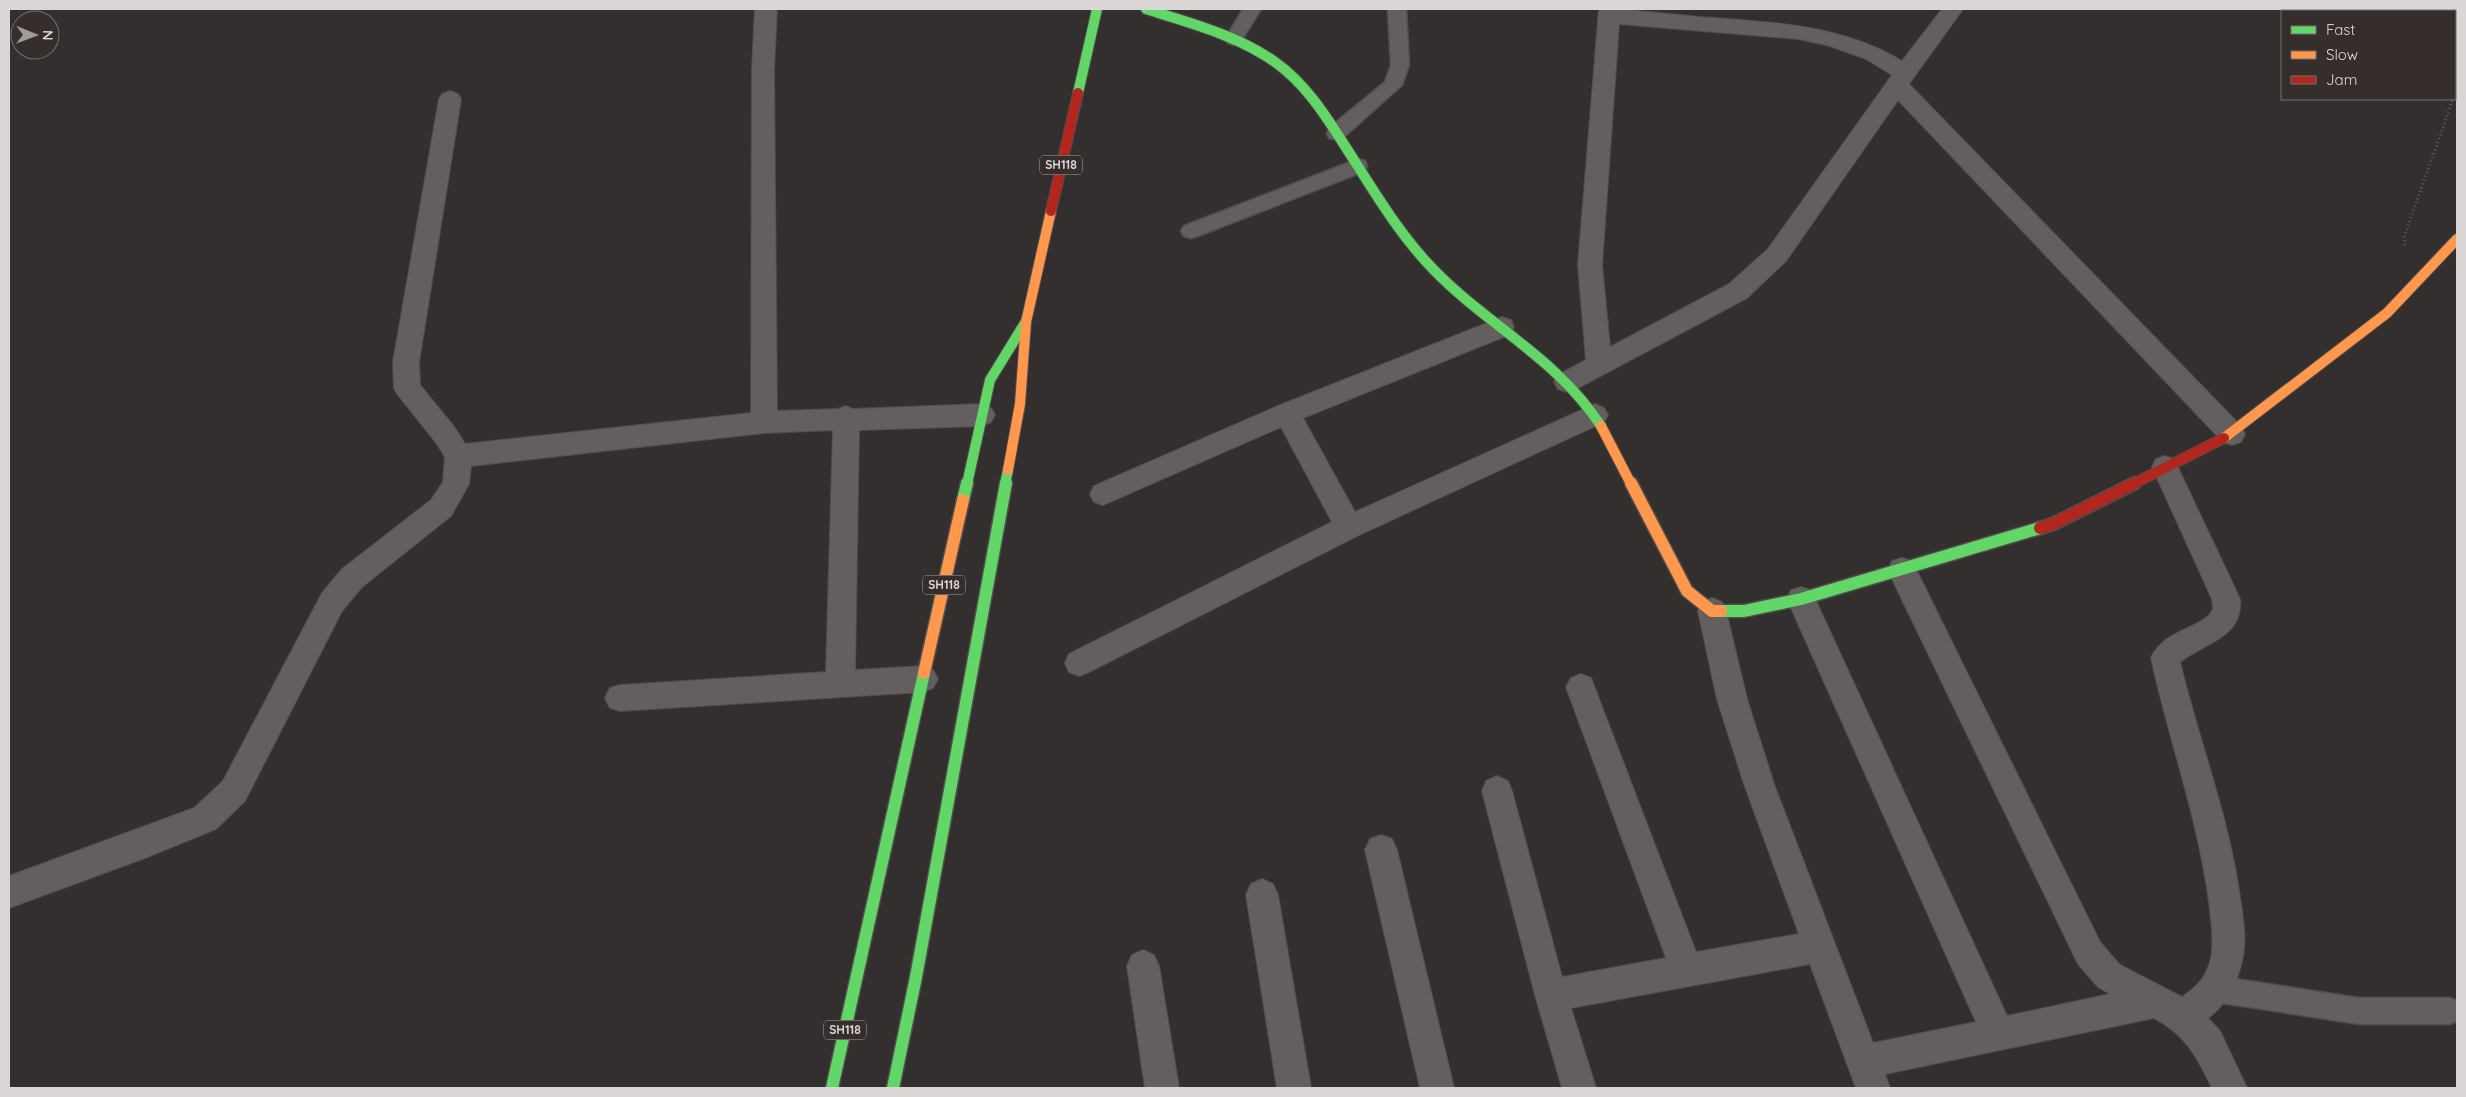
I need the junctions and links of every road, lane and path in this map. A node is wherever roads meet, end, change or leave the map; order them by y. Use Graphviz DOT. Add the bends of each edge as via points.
graph roads {
  1 [pos="766,9"];
  2 [pos="1097,9"];
  3 [pos="1146,9"];
  4 [pos="1252,9"];
  5 [pos="1397,9"];
  6 [pos="1953,9"];
  7 [pos="1609,12"];
  8 [pos="1234,39"];
  9 [pos="1900,79"];
  10 [pos="450,98"];
  11 [pos="2453,100"];
  12 [pos="1336,133"];
  13 [pos="1358,166"];
  14 [pos="1192,231"];
  15 [pos="2457,239"];
  16 [pos="2428,270"];
  17 [pos="1026,322"];
  18 [pos="1502,327"];
  19 [pos="1599,364"];
  20 [pos="1567,382"];
  21 [pos="1286,413"];
  22 [pos="982,415"];
  23 [pos="1595,415"];
  24 [pos="846,417"];
  25 [pos="764,422"];
  26 [pos="2232,434"];
  27 [pos="458,456"];
  28 [pos="2165,468"];
  29 [pos="1103,494"];
  30 [pos="1349,527"];
  31 [pos="1902,570"];
  32 [pos="1801,599"];
  33 [pos="1712,612"];
  34 [pos="1079,663"];
  35 [pos="923,679"];
  36 [pos="840,685"];
  37 [pos="1580,686"];
  38 [pos="620,698"];
  39 [pos="1497,792"];
  40 [pos="1381,850"];
  41 [pos="9,892"];
  42 [pos="1262,895"];
  43 [pos="1820,946"];
  44 [pos="1143,966"];
  45 [pos="1687,970"];
  46 [pos="2216,989"];
  47 [pos="1551,995"];
  48 [pos="2171,1008"];
  49 [pos="2450,1010"];
  50 [pos="1998,1034"];
  51 [pos="1868,1075"];
  52 [pos="832,1088"];
  53 [pos="892,1088"];
  54 [pos="1162,1088"];
  55 [pos="1294,1088"];
  56 [pos="1437,1088"];
  57 [pos="1579,1088"];
  58 [pos="2230,1088"];
  1 -- 25 [label="street" via="763,69"];
  2 -- 17 [label="street, SH118"];
  3 -- 8 [label="street"];
  4 -- 8 [label="lane"];
  5 -- 12 [label="lane" via="1400,65 1393,85"];
  6 -- 9 [label="street"];
  7 -- 9 [label="street" via="1800,32 1874,54"];
  7 -- 19 [label="street" via="1590,265"];
  8 -- 12 [label="street" via="1276,62 1314,100"];
  9 -- 19 [label="street" via="1778,255 1738,291"];
  9 -- 26 [label="street"];
  10 -- 27 [label="street" via="406,362 407,388"];
  11 -- 16 [label="path" via="2404,237 2409,257"];
  12 -- 13 [label="street"];
  13 -- 14 [label="lane"];
  13 -- 18 [label="street" via="1399,228 1434,270"];
  15 -- 16 [label="street"];
  16 -- 26 [label="street" via="2387,313"];
  17 -- 22 [label="street, SH118" via="990,380"];
  17 -- 53 [label="street, SH118" via="1020,404 916,977"];
  18 -- 20 [label="street"];
  18 -- 21 [label="street"];
  19 -- 20 [label="street"];
  20 -- 23 [label="street"];
  21 -- 29 [label="street"];
  21 -- 30 [label="street"];
  22 -- 24 [label="street"];
  22 -- 35 [label="street, SH118"];
  23 -- 30 [label="street"];
  23 -- 33 [label="street" via="1687,591"];
  24 -- 25 [label="street"];
  24 -- 36 [label="street"];
  25 -- 27 [label="street"];
  26 -- 28 [label="street"];
  27 -- 41 [label="street" via="456,484 441,508 352,578 332,602 234,791 205,819"];
  28 -- 31 [label="street" via="2054,524"];
  28 -- 46 [label="street" via="2226,598 2227,613 2220,621 2172,649 2165,658 2214,840 2229,913 2227,960"];
  30 -- 34 [label="street"];
  31 -- 32 [label="street"];
  31 -- 48 [label="street" via="2089,953 2110,976"];
  32 -- 33 [label="street" via="1744,611"];
  32 -- 50 [label="street"];
  33 -- 43 [label="street" via="1732,699 1759,784"];
  35 -- 36 [label="street"];
  35 -- 52 [label="street, SH118"];
  36 -- 38 [label="street"];
  37 -- 45 [label="street"];
  39 -- 47 [label="street"];
  40 -- 56 [label="street"];
  42 -- 55 [label="street"];
  43 -- 45 [label="street"];
  43 -- 51 [label="street"];
  44 -- 54 [label="street"];
  45 -- 47 [label="street"];
  46 -- 48 [label="street"];
  46 -- 49 [label="lane" via="2359,1010"];
  47 -- 57 [label="street"];
  48 -- 50 [label="street"];
  48 -- 58 [label="street" via="2208,1043"];
  50 -- 51 [label="street"];
}
